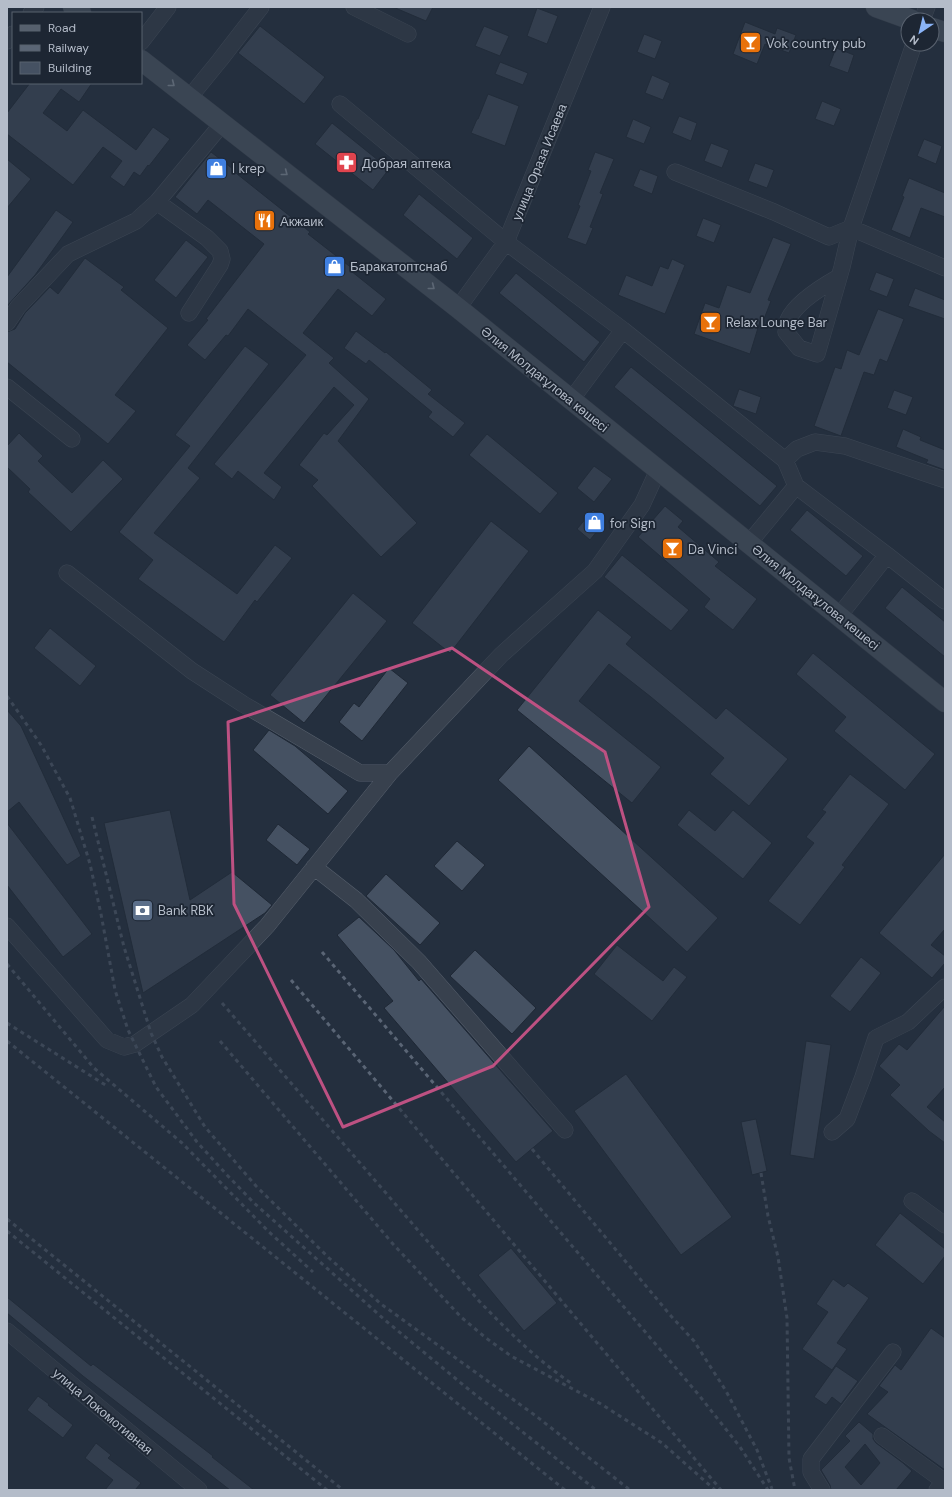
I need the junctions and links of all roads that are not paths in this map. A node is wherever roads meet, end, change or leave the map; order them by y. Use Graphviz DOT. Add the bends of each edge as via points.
graph roads {
  1 [pos="168,7"];
  2 [pos="261,7"];
  3 [pos="354,7"];
  4 [pos="602,7"];
  5 [pos="876,7"];
  6 [pos="900,16"];
  7 [pos="408,34"];
  8 [pos="142,41"];
  9 [pos="911,52"];
  10 [pos="142,61"];
  11 [pos="189,98"];
  12 [pos="340,104"];
  13 [pos="222,124"];
  14 [pos="675,172"];
  15 [pos="157,202"];
  16 [pos="850,228"];
  17 [pos="506,242"];
  18 [pos="945,268"];
  19 [pos="839,277"];
  20 [pos="458,308"];
  21 [pos="189,313"];
  22 [pos="7,323"];
  23 [pos="623,330"];
  24 [pos="7,387"];
  25 [pos="571,400"];
  26 [pos="72,438"];
  27 [pos="785,460"];
  28 [pos="658,470"];
  29 [pos="945,480"];
  30 [pos="796,486"];
  31 [pos="749,543"];
  32 [pos="887,555"];
  33 [pos="67,573"];
  34 [pos="945,601"];
  35 [pos="839,616"];
  36 [pos="945,702"];
  37 [pos="390,773"];
  38 [pos="314,867"];
  39 [pos="7,926"];
  40 [pos="945,987"];
  41 [pos="565,1130"];
  42 [pos="832,1132"];
  43 [pos="912,1201"];
  44 [pos="945,1225"];
  45 [pos="7,1331"];
  46 [pos="893,1352"];
  47 [pos="882,1436"];
  48 [pos="945,1481"];
  49 [pos="190,1487"];
  50 [pos="822,1490"];
  51 [pos="937,1490"];
  1 -- 8 [label="street"];
  2 -- 11 [label="street"];
  3 -- 7 [label="street"];
  4 -- 17 [label="street, улица Ораза Исаева"];
  5 -- 6 [label="main road"];
  9 -- 16 [label="street"];
  10 -- 11 [label="main road, Әлия Молдағұлова көшесі, one-way"];
  11 -- 13 [label="main road, Әлия Молдағұлова көшесі"];
  12 -- 17 [label="street"];
  13 -- 15 [label="street"];
  13 -- 20 [label="main road, Әлия Молдағұлова көшесі, one-way"];
  14 -- 16 [label="street" via="829,237"];
  15 -- 21 [label="street" via="207,238 220,251 220,265"];
  15 -- 22 [label="street" via="136,221 68,254 18,307"];
  16 -- 18 [label="street"];
  16 -- 19 [label="street"];
  17 -- 20 [label="street, улица Ораза Исаева"];
  17 -- 23 [label="street"];
  20 -- 25 [label="main road, Әлия Молдағұлова көшесі"];
  23 -- 25 [label="street"];
  23 -- 27 [label="street"];
  24 -- 26 [label="street"];
  25 -- 28 [label="main road, Әлия Молдағұлова көшесі"];
  27 -- 29 [label="street" via="797,449 814,442 845,446"];
  27 -- 30 [label="street"];
  28 -- 31 [label="main road, Әлия Молдағұлова көшесі"];
  28 -- 37 [label="street" via="642,505 595,571 501,655"];
  30 -- 31 [label="street"];
  30 -- 32 [label="street"];
  31 -- 35 [label="main road, Әлия Молдағұлова көшесі"];
  32 -- 34 [label="street"];
  32 -- 35 [label="street"];
  33 -- 37 [label="street" via="192,671 243,704 360,772"];
  35 -- 36 [label="main road, Әлия Молдағұлова көшесі"];
  37 -- 38 [label="street"];
  38 -- 39 [label="street" via="254,941 192,1005 135,1044 124,1048 107,1040"];
  38 -- 41 [label="street" via="356,900 419,962"];
  40 -- 42 [label="street" via="908,1022 876,1038 847,1119"];
  43 -- 44 [label="street"];
  45 -- 49 [label="street, улица Локомотивная"];
  46 -- 50 [label="street" via="811,1459 811,1472"];
  47 -- 48 [label="street"];
  48 -- 51 [label="street"];
}
